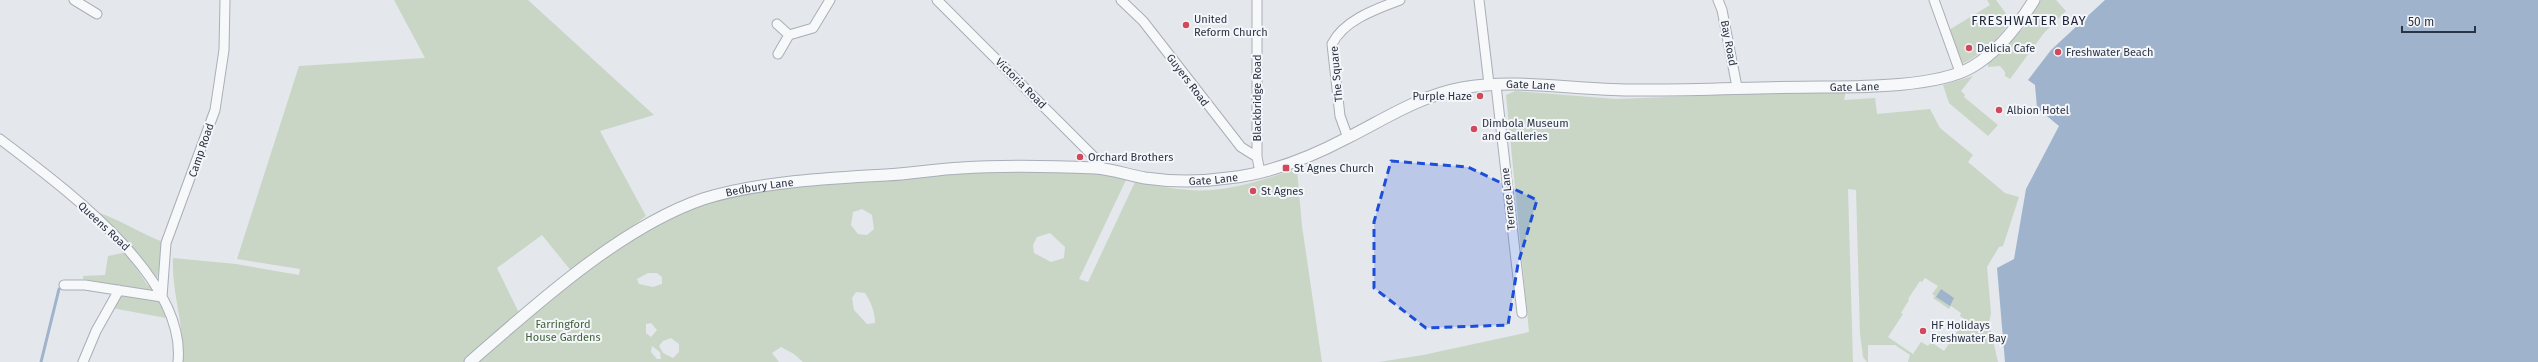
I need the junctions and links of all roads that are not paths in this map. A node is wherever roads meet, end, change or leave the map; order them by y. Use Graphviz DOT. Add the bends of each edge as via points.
graph roads {
  1 [pos="74,0"];
  2 [pos="225,0"];
  3 [pos="830,0"];
  4 [pos="937,0"];
  5 [pos="1120,0"];
  6 [pos="1257,0"];
  7 [pos="1400,0"];
  8 [pos="1479,0"];
  9 [pos="1718,0"];
  10 [pos="1934,0"];
  11 [pos="2034,0"];
  12 [pos="97,14"];
  13 [pos="777,24"];
  14 [pos="789,35"];
  15 [pos="778,54"];
  16 [pos="1960,72"];
  17 [pos="1492,84"];
  18 [pos="1737,87"];
  19 [pos="1348,138"];
  20 [pos="0,139"];
  21 [pos="1257,157"];
  22 [pos="1102,169"];
  23 [pos="1260,172"];
  24 [pos="64,285"];
  25 [pos="119,290"];
  26 [pos="162,297"];
  27 [pos="1522,313"];
  28 [pos="83,362"];
  29 [pos="178,362"];
  30 [pos="470,362"];
  1 -- 12 [label="street"];
  2 -- 26 [label="street, Camp Road" via="224,50 216,110 166,243"];
  3 -- 14 [label="street" via="813,28"];
  4 -- 22 [label="street, Victoria Road" via="1029,90 1098,161"];
  5 -- 21 [label="street, Guyers Road" via="1143,21 1241,147"];
  6 -- 21 [label="street, Blackbridge Road"];
  7 -- 19 [label="street, The Square" via="1378,8 1346,27 1337,34 1332,44 1340,116"];
  8 -- 17 [label="street"];
  9 -- 18 [label="street, Bay Road"];
  10 -- 16 [label="street"];
  11 -- 16 [label="street, Gate Lane" via="2010,34 1976,65"];
  13 -- 14 [label="street"];
  14 -- 15 [label="street"];
  16 -- 18 [label="street, Gate Lane" via="1938,78 1882,85"];
  17 -- 18 [label="street, Gate Lane" via="1629,90"];
  17 -- 19 [label="street, Gate Lane" via="1460,88 1424,99 1386,115"];
  17 -- 27 [label="street, Terrace Lane"];
  19 -- 23 [label="street, Gate Lane"];
  20 -- 26 [label="street, Queens Road" via="89,210 128,247"];
  21 -- 23 [label="street, Blackbridge Road"];
  22 -- 23 [label="street, Gate Lane" via="1150,179 1193,181"];
  22 -- 30 [label="street, Bedbury Lane" via="961,168 734,191 703,200 639,229 610,249"];
  24 -- 25 [label="street"];
  25 -- 26 [label="street"];
  25 -- 28 [label="street" via="96,331"];
  26 -- 29 [label="street, Queens Road" via="177,333"];
}
